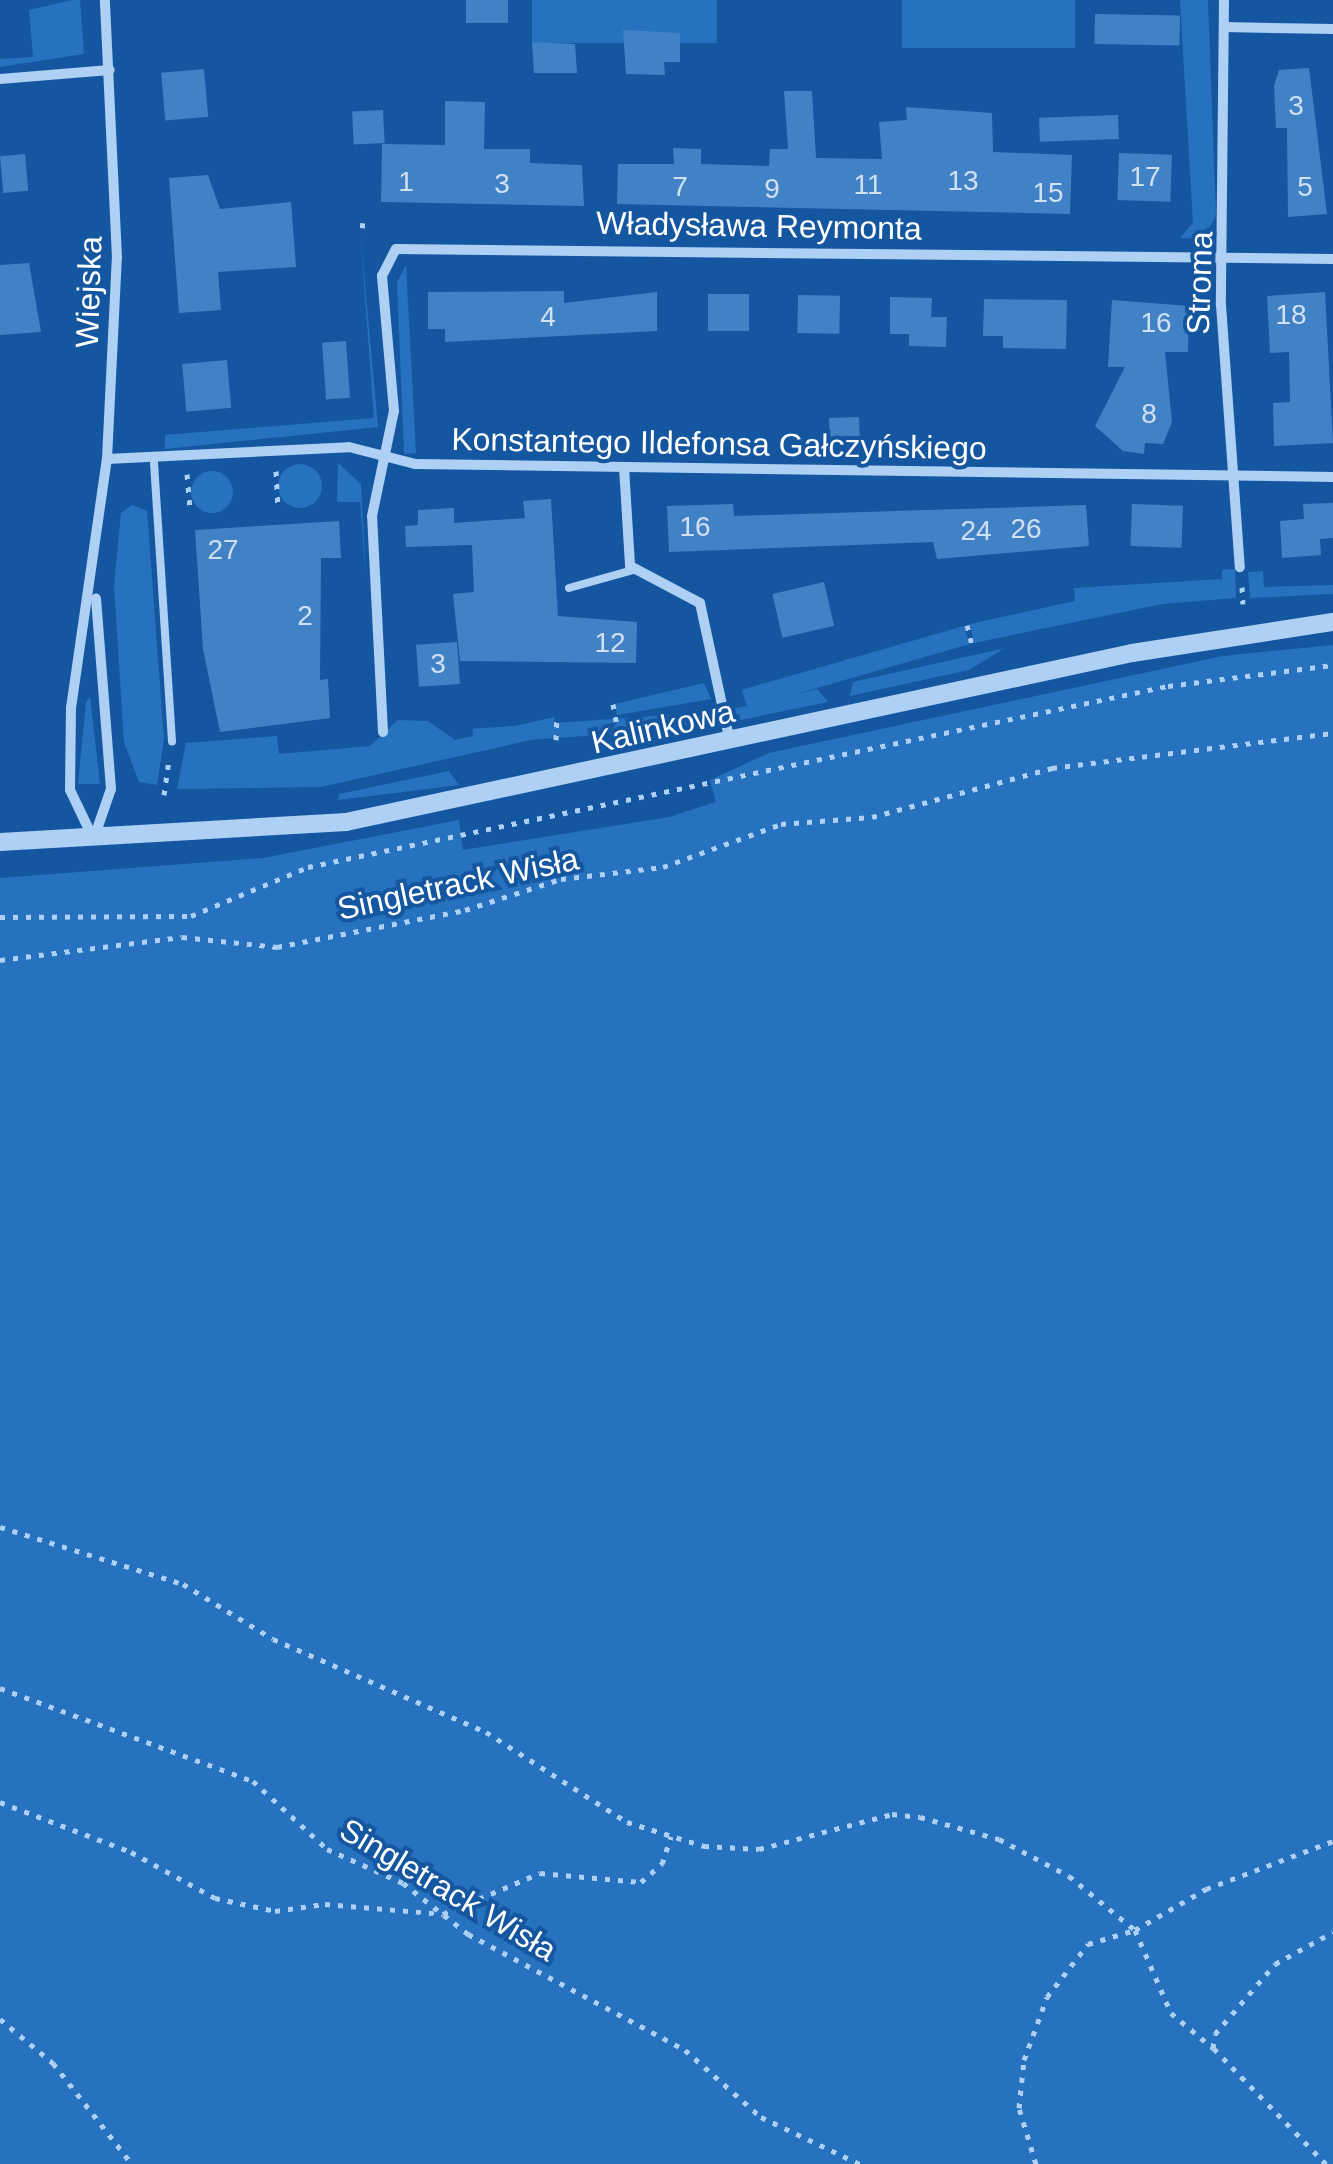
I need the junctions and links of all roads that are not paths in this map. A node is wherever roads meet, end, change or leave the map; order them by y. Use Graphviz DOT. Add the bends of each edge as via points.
graph roads {
  1 [pos="104,0"];
  2 [pos="1224,0"];
  3 [pos="1224,27"];
  4 [pos="1333,29"];
  5 [pos="110,70"];
  6 [pos="0,79"];
  7 [pos="1220,259"];
  8 [pos="1333,259"];
  9 [pos="384,454"];
  10 [pos="106,459"];
  11 [pos="154,463"];
  12 [pos="624,467"];
  13 [pos="1232,477"];
  14 [pos="1333,477"];
  15 [pos="1240,567"];
  16 [pos="633,570"];
  17 [pos="94,586"];
  18 [pos="569,588"];
  19 [pos="1333,622"];
  20 [pos="383,732"];
  21 [pos="172,741"];
  22 [pos="730,743"];
  23 [pos="94,839"];
  24 [pos="0,842"];
  1 -- 5 [label="street, Wiejska"];
  2 -- 3 [label="street, Stroma"];
  3 -- 4 [label="street"];
  3 -- 7 [label="street, Stroma"];
  5 -- 6 [label="street"];
  5 -- 10 [label="street, Wiejska" via="117,242"];
  7 -- 8 [label="street, Władysława Reymonta"];
  7 -- 9 [label="street, Władysława Reymonta" via="406,245 383,266 394,411"];
  7 -- 13 [label="street, Stroma"];
  9 -- 11 [label="street, Konstantego Ildefonsa Gałczyńskiego"];
  9 -- 12 [label="street, Konstantego Ildefonsa Gałczyńskiego" via="415,464"];
  9 -- 20 [label="street" via="372,516"];
  10 -- 11 [label="street, Konstantego Ildefonsa Gałczyńskiego"];
  10 -- 17 [label="street, Wiejska"];
  11 -- 21 [label="lane"];
  12 -- 13 [label="street, Konstantego Ildefonsa Gałczyńskiego"];
  12 -- 16 [label="street"];
  13 -- 14 [label="street, Konstantego Ildefonsa Gałczyńskiego"];
  13 -- 15 [label="street, Stroma"];
  16 -- 18 [label="lane"];
  16 -- 22 [label="street" via="700,603"];
  17 -- 23 [label="street, Wiejska" via="111,789"];
  17 -- 23 [label="street, Wiejska" via="71,708 70,790"];
  19 -- 22 [label="street, Kalinkowa" via="1132,652"];
  22 -- 23 [label="street, Kalinkowa" via="346,822"];
  23 -- 24 [label="street, Kalinkowa"];
}
